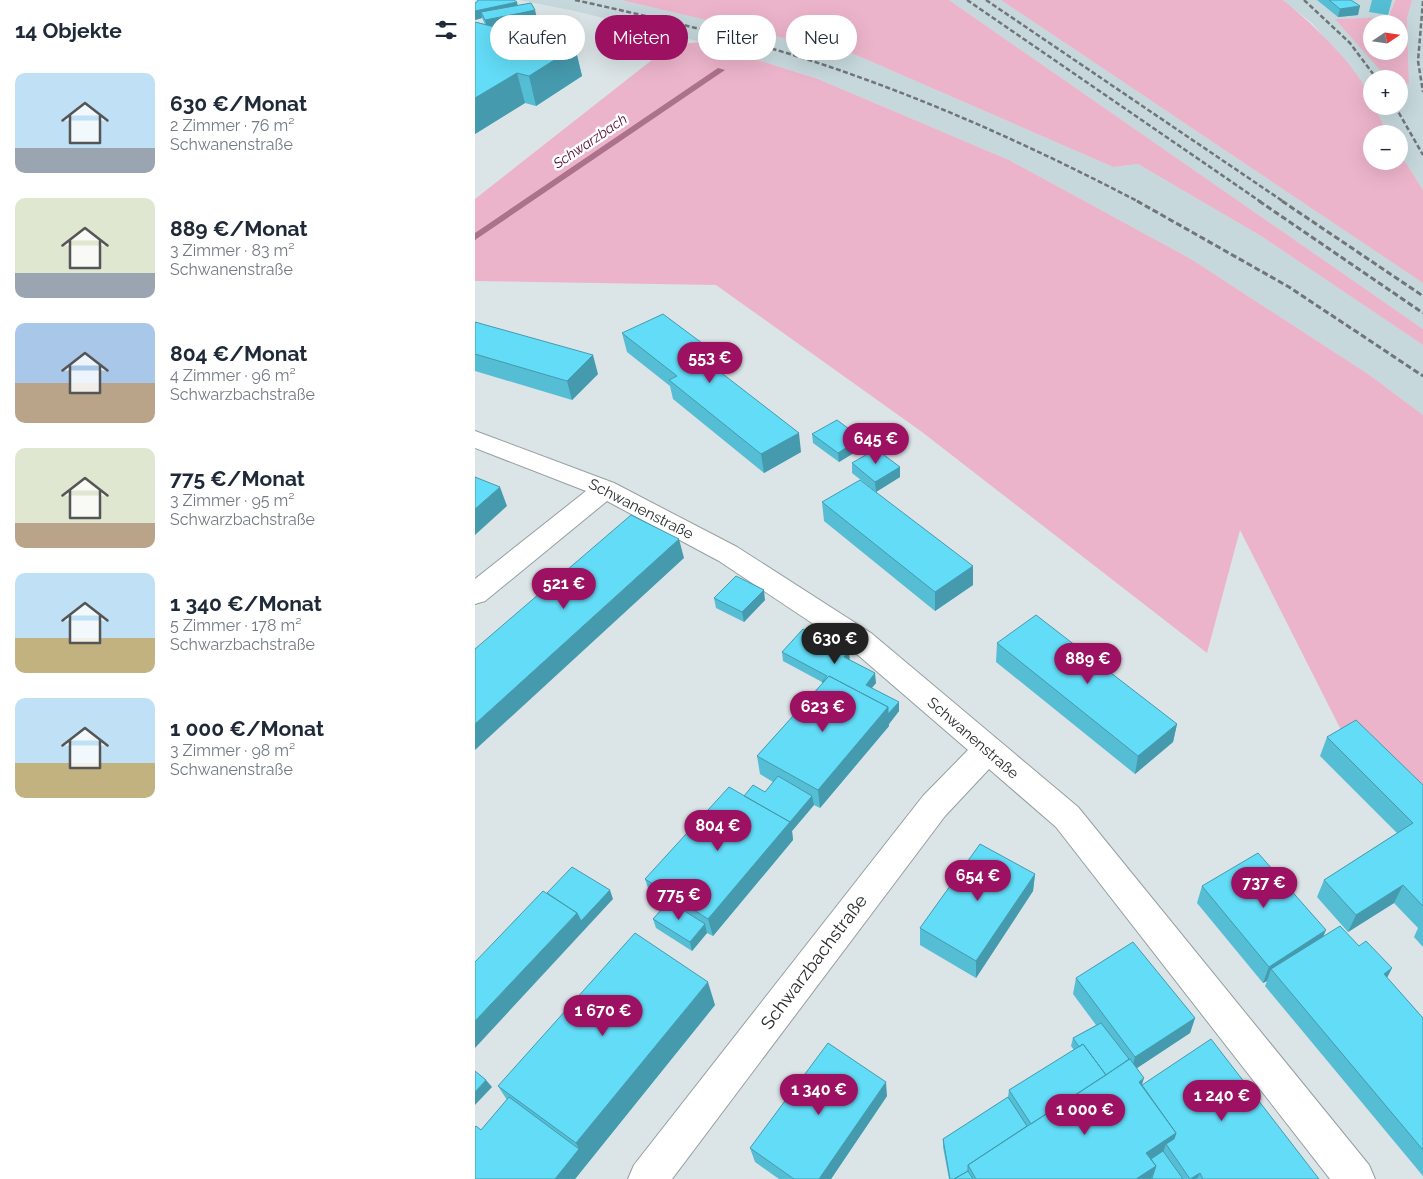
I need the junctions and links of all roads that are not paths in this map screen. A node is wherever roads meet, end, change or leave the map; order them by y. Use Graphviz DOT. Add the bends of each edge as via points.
graph roads {
  1 [pos="475,439"];
  2 [pos="605,489"];
  3 [pos="475,594"];
  4 [pos="988,750"];
  5 [pos="648,1179"];
  6 [pos="1355,1179"];
  1 -- 2 [label="street, Schwanenstraße"];
  2 -- 3 [label="street"];
  2 -- 4 [label="street, Schwanenstraße" via="728,554 861,642"];
  4 -- 5 [label="street, Schwarzbachstraße" via="934,806"];
  4 -- 6 [label="street, Schwanenstraße" via="1067,817"];
}
